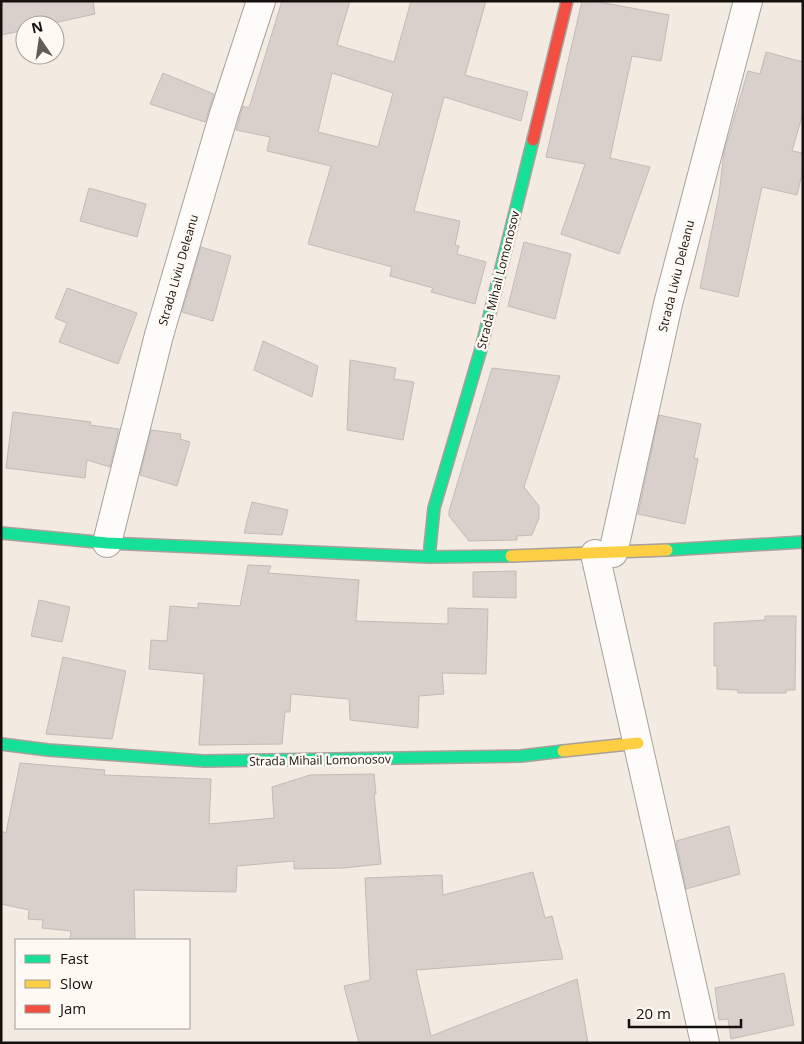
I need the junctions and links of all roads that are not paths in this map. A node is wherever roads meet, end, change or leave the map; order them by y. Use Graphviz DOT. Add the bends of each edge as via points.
graph roads {
  1 [pos="261,1"];
  2 [pos="567,1"];
  3 [pos="748,1"];
  4 [pos="1,533"];
  5 [pos="803,542"];
  6 [pos="107,543"];
  7 [pos="604,554"];
  8 [pos="428,557"];
  9 [pos="638,743"];
  10 [pos="1,744"];
  11 [pos="705,1043"];
  1 -- 6 [label="street, Strada Liviu Deleanu" via="159,335"];
  2 -- 8 [label="street, Strada Mihail Lomonosov" via="481,349 434,508"];
  3 -- 7 [label="street, Strada Liviu Deleanu"];
  4 -- 6 [label="street"];
  5 -- 7 [label="street"];
  6 -- 8 [label="street"];
  7 -- 8 [label="street"];
  7 -- 9 [label="street"];
  9 -- 10 [label="street, Strada Mihail Lomonosov" via="521,756 213,761"];
  9 -- 11 [label="street"];
}
